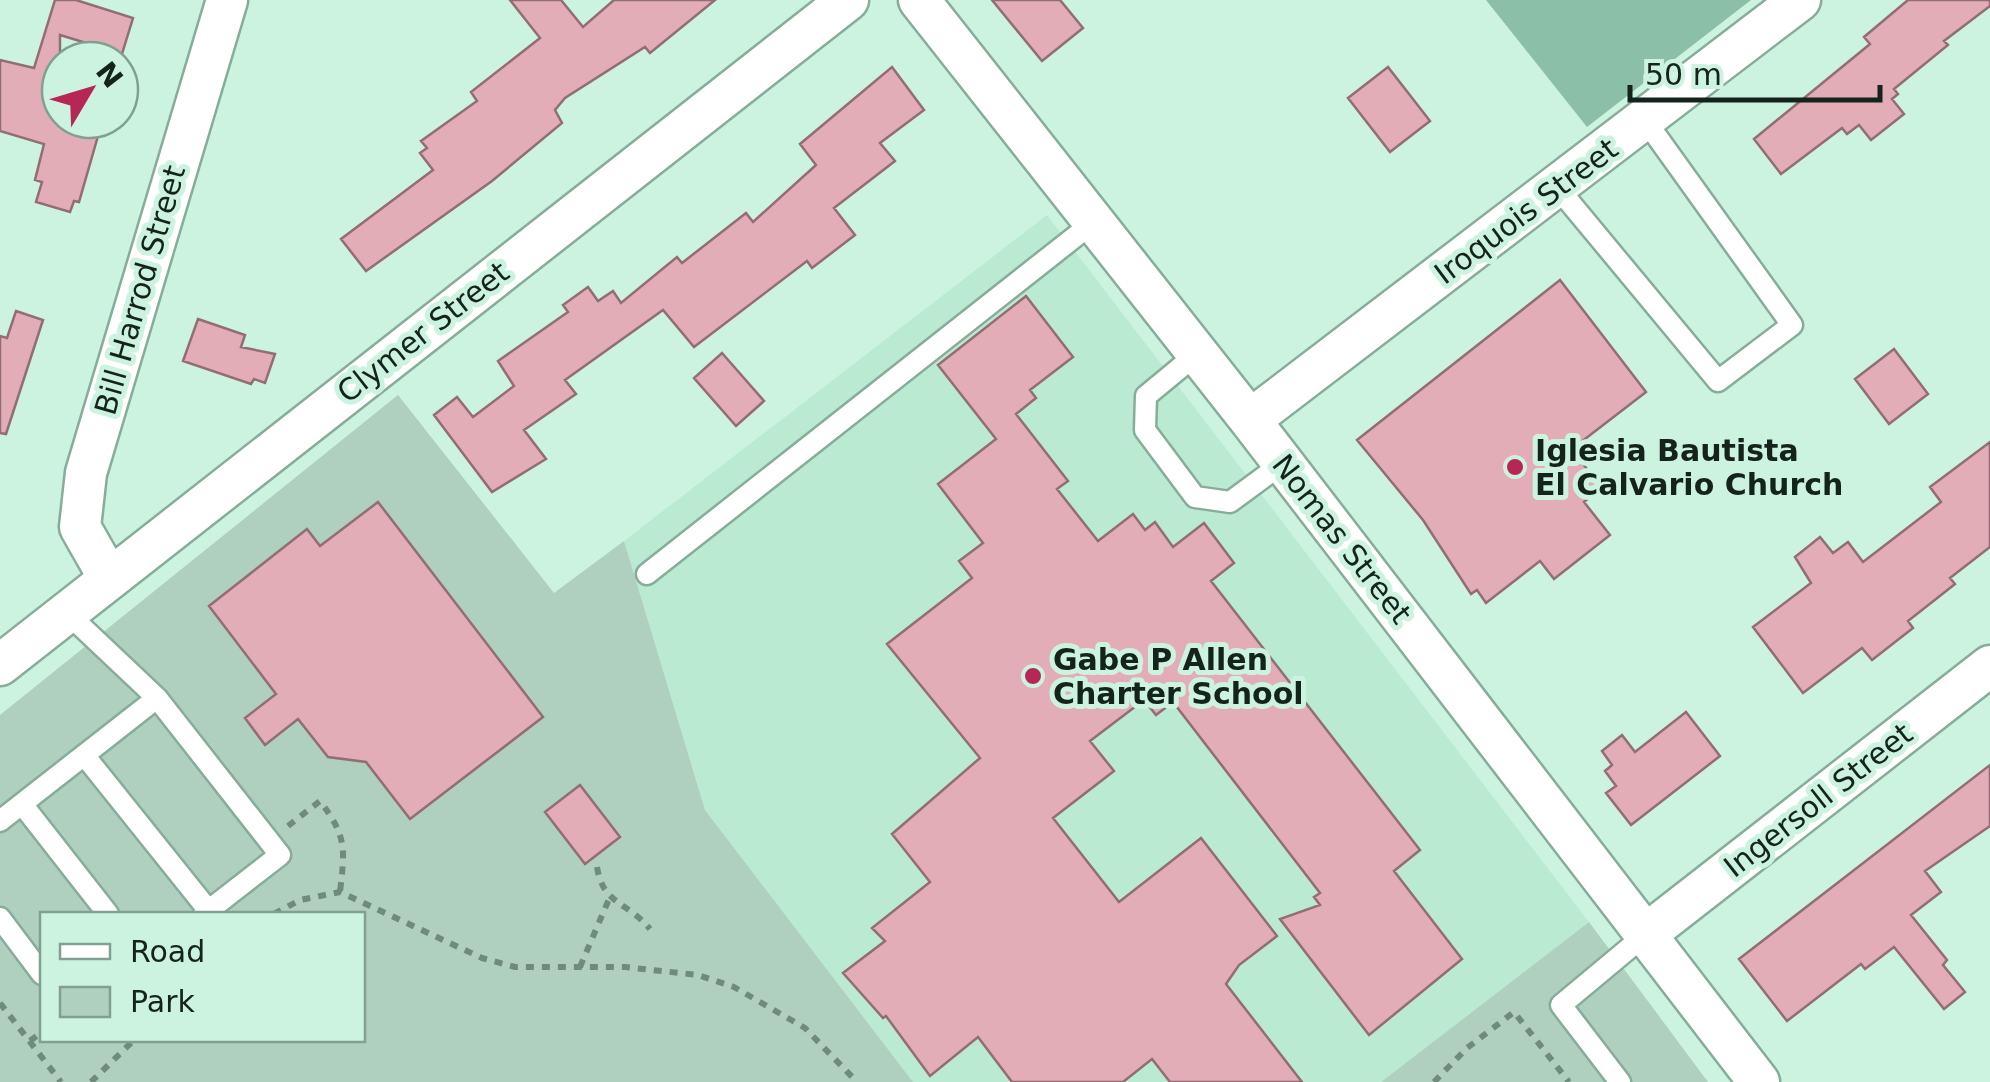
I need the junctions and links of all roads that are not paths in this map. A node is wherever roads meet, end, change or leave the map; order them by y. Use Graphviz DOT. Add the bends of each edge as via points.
graph roads {
  1 [pos="227,0"];
  2 [pos="848,0"];
  3 [pos="919,0"];
  4 [pos="1800,0"];
  5 [pos="1645,120"];
  6 [pos="1557,188"];
  7 [pos="1095,221"];
  8 [pos="1198,353"];
  9 [pos="1250,420"];
  10 [pos="1283,463"];
  11 [pos="647,574"];
  12 [pos="108,578"];
  13 [pos="66,612"];
  14 [pos="0,665"];
  15 [pos="1990,666"];
  16 [pos="157,698"];
  17 [pos="84,755"];
  18 [pos="22,804"];
  19 [pos="0,821"];
  20 [pos="106,912"];
  21 [pos="206,912"];
  22 [pos="208,912"];
  23 [pos="0,918"];
  24 [pos="1646,935"];
  25 [pos="40,971"];
  26 [pos="1620,1082"];
  27 [pos="1759,1082"];
  1 -- 12 [label="street, Bill Harrod Street" via="86,474 80,527"];
  2 -- 12 [label="street, Clymer Street"];
  3 -- 7 [label="street, Nomas Street"];
  4 -- 5 [label="street, Iroquois Street"];
  5 -- 6 [label="street, Iroquois Street"];
  5 -- 6 [label="lane" via="1792,325 1718,382"];
  6 -- 9 [label="street, Iroquois Street"];
  7 -- 8 [label="street, Nomas Street"];
  7 -- 11 [label="lane"];
  8 -- 9 [label="street, Nomas Street"];
  8 -- 10 [label="lane" via="1146,396 1145,430 1195,497 1230,502"];
  9 -- 10 [label="street, Nomas Street"];
  10 -- 24 [label="street, Nomas Street"];
  12 -- 13 [label="street, Clymer Street"];
  13 -- 14 [label="street, Clymer Street"];
  13 -- 16 [label="lane"];
  15 -- 24 [label="street, Ingersoll Street"];
  16 -- 17 [label="lane"];
  16 -- 22 [label="lane" via="280,855"];
  17 -- 18 [label="lane"];
  17 -- 21 [label="lane"];
  18 -- 19 [label="lane"];
  18 -- 20 [label="lane"];
  23 -- 25 [label="lane"];
  24 -- 26 [label="lane" via="1561,1005"];
  24 -- 27 [label="street, Nomas Street"];
}
